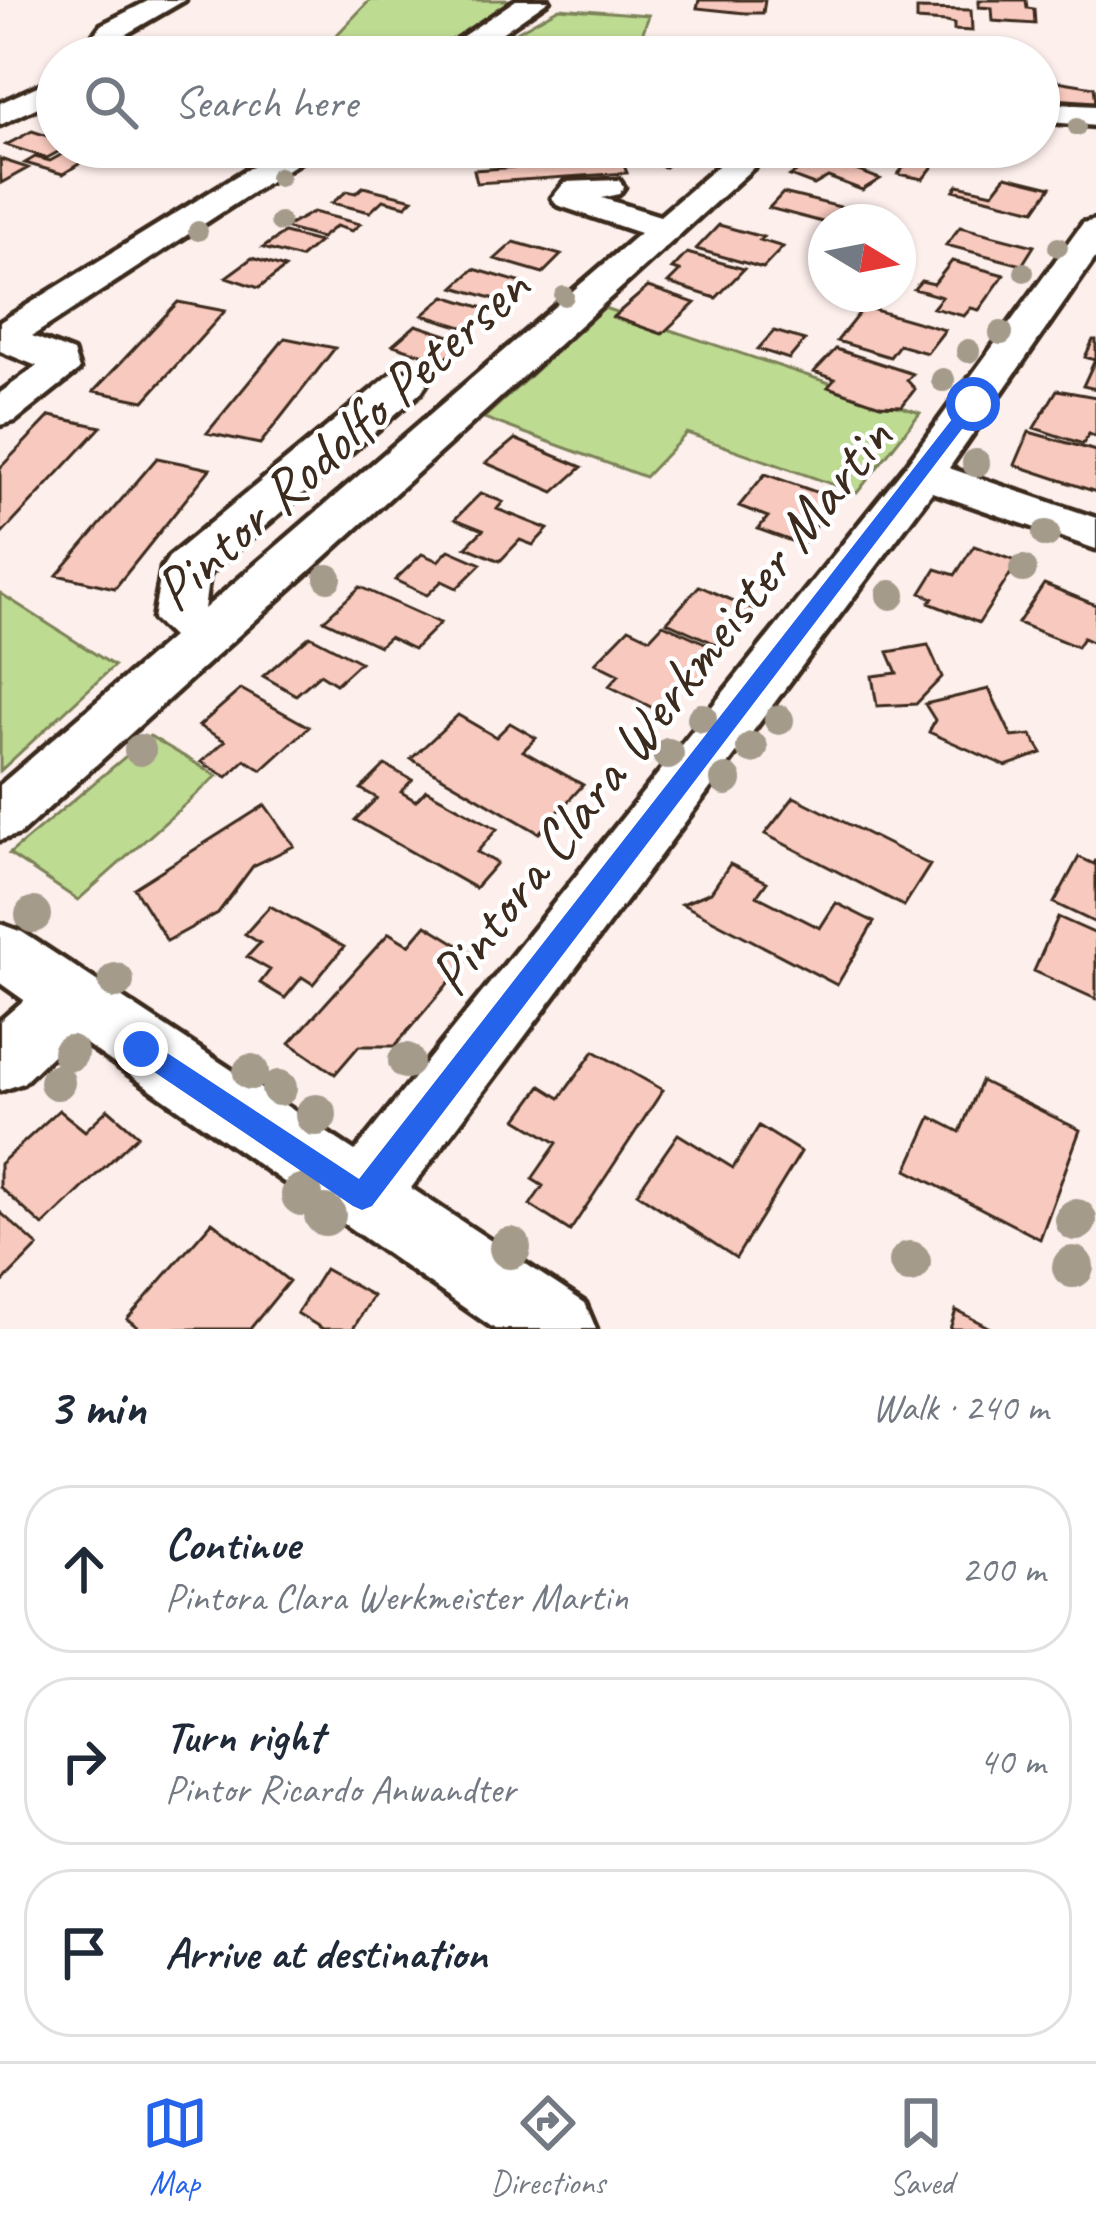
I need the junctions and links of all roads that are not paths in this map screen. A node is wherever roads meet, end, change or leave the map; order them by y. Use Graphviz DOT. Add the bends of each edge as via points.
graph roads {
  1 [pos="171,0"];
  2 [pos="535,0"];
  3 [pos="107,36"];
  4 [pos="479,36"];
  5 [pos="36,97"];
  6 [pos="1060,113"];
  7 [pos="0,116"];
  8 [pos="1096,116"];
  9 [pos="272,168"];
  10 [pos="736,168"];
  11 [pos="607,187"];
  12 [pos="667,230"];
  13 [pos="160,239"];
  14 [pos="1088,255"];
  15 [pos="0,305"];
  16 [pos="0,338"];
  17 [pos="406,383"];
  18 [pos="0,412"];
  19 [pos="923,473"];
  20 [pos="1096,535"];
  21 [pos="209,635"];
  22 [pos="0,818"];
  23 [pos="0,950"];
  24 [pos="67,1000"];
  25 [pos="0,1062"];
  26 [pos="362,1197"];
  27 [pos="559,1329"];
  1 -- 3 [label="street"];
  2 -- 4 [label="street"];
  5 -- 7 [label="street"];
  6 -- 8 [label="street"];
  9 -- 13 [label="street"];
  10 -- 12 [label="street, Pintor Rodolfo Petersen"];
  11 -- 12 [label="street" via="577,189 569,198"];
  12 -- 21 [label="street, Pintor Rodolfo Petersen"];
  13 -- 15 [label="street" via="118,245"];
  13 -- 16 [label="street"];
  14 -- 19 [label="street, Pintora Clara Werkmeister Martin"];
  16 -- 18 [label="street" via="59,361 59,370"];
  17 -- 21 [label="street" via="186,568 178,620"];
  19 -- 20 [label="street"];
  19 -- 26 [label="street, Pintora Clara Werkmeister Martin"];
  21 -- 22 [label="street, Pintor Rodolfo Petersen"];
  23 -- 24 [label="street"];
  24 -- 25 [label="street"];
  24 -- 26 [label="street"];
  26 -- 27 [label="street"];
}
